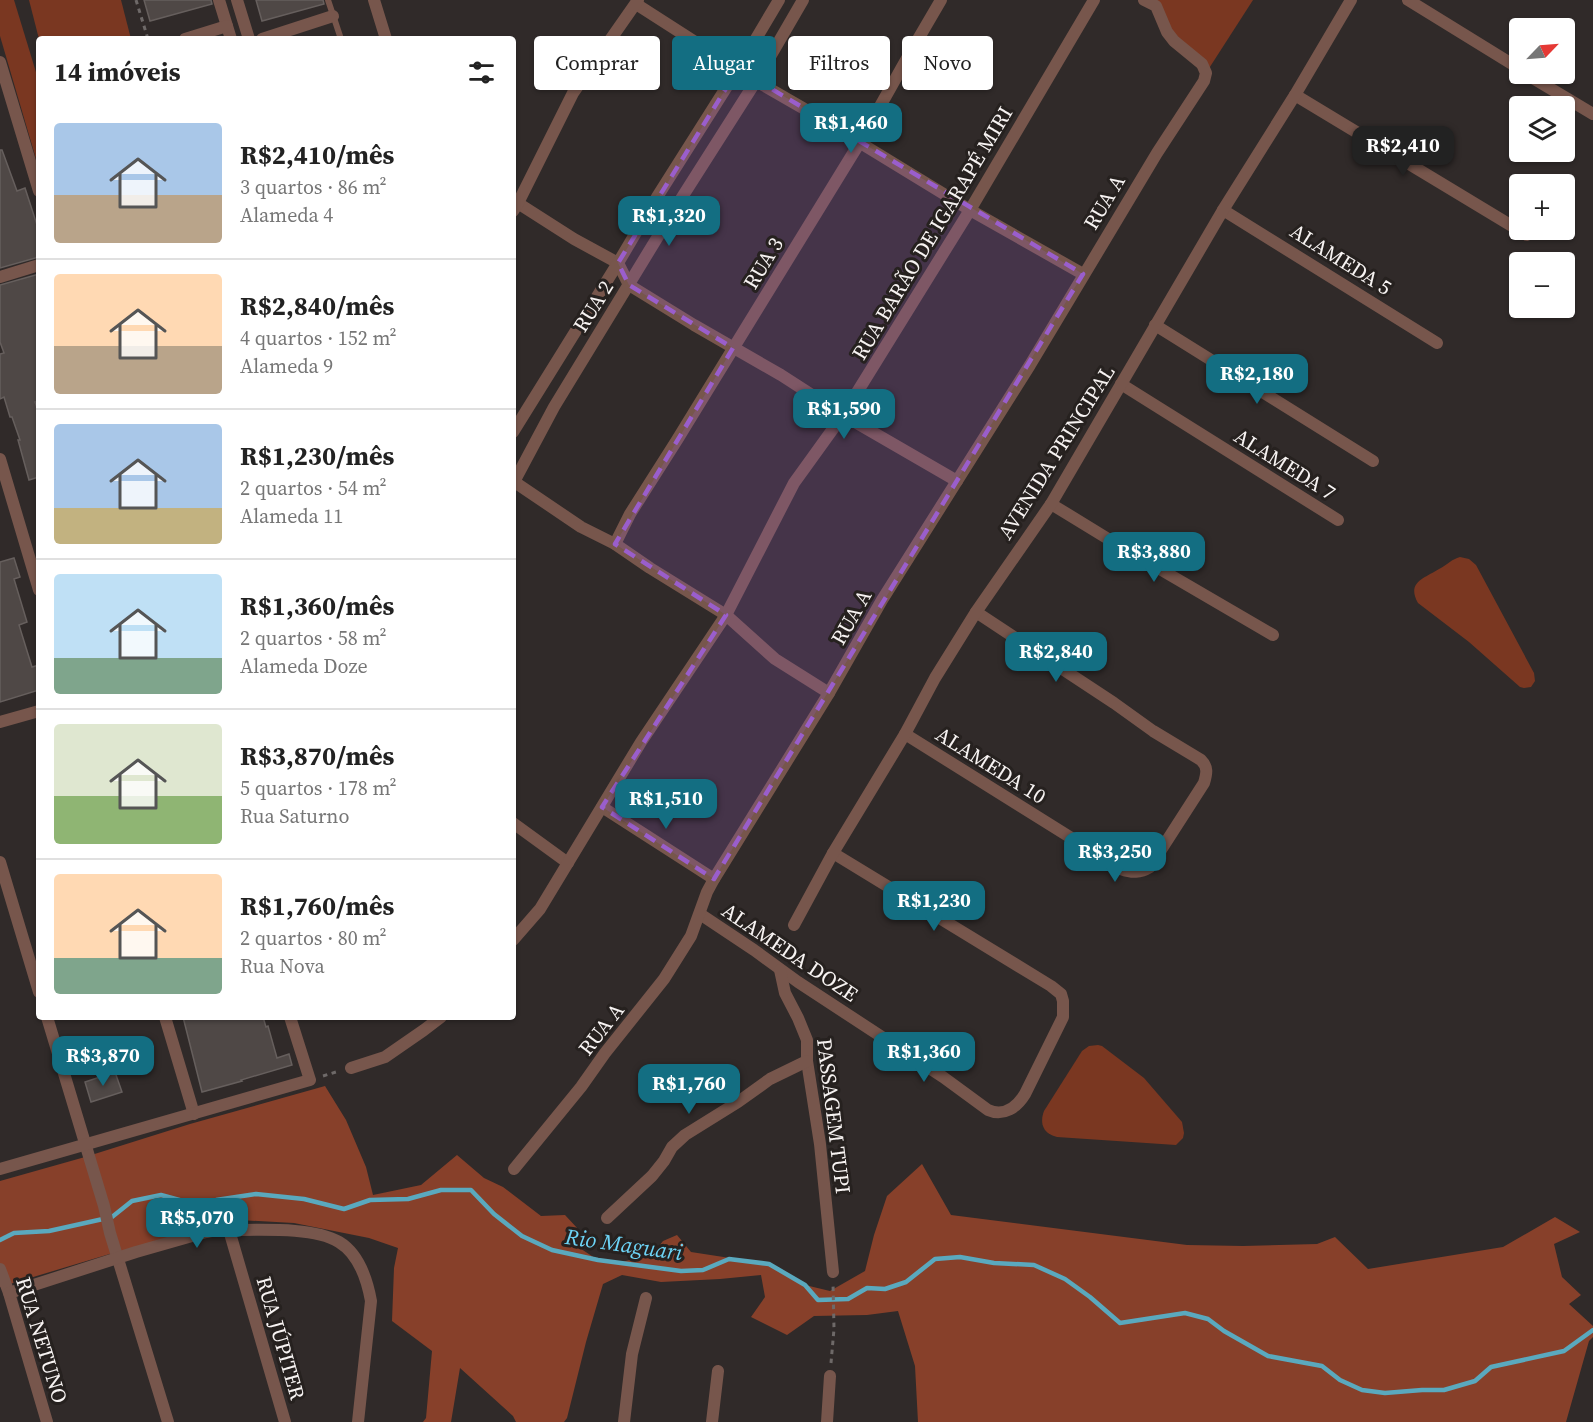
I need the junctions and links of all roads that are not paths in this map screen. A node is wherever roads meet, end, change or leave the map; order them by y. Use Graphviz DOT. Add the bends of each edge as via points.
graph roads {
  1 [pos="219,0"];
  2 [pos="237,0"];
  3 [pos="328,0"];
  4 [pos="374,0"];
  5 [pos="779,0"];
  6 [pos="803,0"];
  7 [pos="941,0"];
  8 [pos="1094,0"];
  9 [pos="1144,0"];
  10 [pos="1351,0"];
  11 [pos="1408,0"];
  12 [pos="637,2"];
  13 [pos="1158,3"];
  14 [pos="333,16"];
  15 [pos="227,26"];
  16 [pos="195,36"];
  17 [pos="230,36"];
  18 [pos="248,36"];
  19 [pos="271,36"];
  20 [pos="340,36"];
  21 [pos="385,36"];
  22 [pos="688,36"];
  23 [pos="758,36"];
  24 [pos="776,47"];
  25 [pos="0,62"];
  26 [pos="1509,62"];
  27 [pos="1544,84"];
  28 [pos="725,90"];
  29 [pos="750,90"];
  30 [pos="771,90"];
  31 [pos="1295,95"];
  32 [pos="1593,114"];
  33 [pos="860,142"];
  34 [pos="36,181"];
  35 [pos="516,203"];
  36 [pos="516,206"];
  37 [pos="970,210"];
  38 [pos="1223,210"];
  39 [pos="1509,224"];
  40 [pos="618,263"];
  41 [pos="36,266"];
  42 [pos="1083,274"];
  43 [pos="0,277"];
  44 [pos="629,285"];
  45 [pos="1155,325"];
  46 [pos="1437,343"];
  47 [pos="733,348"];
  48 [pos="1121,384"];
  49 [pos="843,415"];
  50 [pos="516,427"];
  51 [pos="0,459"];
  52 [pos="1374,462"];
  53 [pos="516,476"];
  54 [pos="957,481"];
  55 [pos="516,483"];
  56 [pos="1052,504"];
  57 [pos="1338,520"];
  58 [pos="615,544"];
  59 [pos="36,580"];
  60 [pos="976,612"];
  61 [pos="726,615"];
  62 [pos="1273,635"];
  63 [pos="829,693"];
  64 [pos="36,712"];
  65 [pos="0,722"];
  66 [pos="905,734"];
  67 [pos="602,807"];
  68 [pos="516,825"];
  69 [pos="833,853"];
  70 [pos="0,862"];
  71 [pos="568,863"];
  72 [pos="714,879"];
  73 [pos="700,914"];
  74 [pos="794,925"];
  75 [pos="516,937"];
  76 [pos="780,970"];
  77 [pos="36,982"];
  78 [pos="48,1020"];
  79 [pos="166,1020"];
  80 [pos="291,1020"];
  81 [pos="437,1020"];
  82 [pos="807,1061"];
  83 [pos="351,1068"];
  84 [pos="194,1114"];
  85 [pos="85,1145"];
  86 [pos="514,1168"];
  87 [pos="0,1169"];
  88 [pos="607,1218"];
  89 [pos="229,1230"];
  90 [pos="118,1258"];
  91 [pos="0,1269"];
  92 [pos="832,1272"];
  93 [pos="9,1293"];
  94 [pos="646,1298"];
  95 [pos="718,1371"];
  96 [pos="830,1376"];
  97 [pos="47,1422"];
  98 [pos="168,1422"];
  99 [pos="285,1422"];
  100 [pos="358,1422"];
  101 [pos="624,1422"];
  102 [pos="712,1422"];
  103 [pos="827,1422"];
  1 -- 15 [label="street"];
  2 -- 18 [label="street"];
  3 -- 14 [label="lane"];
  4 -- 21 [label="street"];
  5 -- 23 [label="street, RUA 2"];
  6 -- 24 [label="street, RUA 2"];
  7 -- 33 [label="street, RUA 3"];
  8 -- 37 [label="street, RUA BARÃO DE IGARAPÉ MIRI"];
  9 -- 13 [label="street"];
  10 -- 31 [label="street, AVENIDA PRINCIPAL"];
  11 -- 26 [label="street"];
  12 -- 22 [label="street"];
  12 -- 35 [label="street" via="573,93"];
  13 -- 42 [label="street, RUA A" via="1167,32 1202,64 1204,81"];
  14 -- 19 [label="street"];
  14 -- 20 [label="lane"];
  15 -- 16 [label="street"];
  15 -- 17 [label="street"];
  25 -- 34 [label="street"];
  27 -- 32 [label="street"];
  28 -- 40 [label="street, RUA 2"];
  29 -- 44 [label="street, RUA 2"];
  30 -- 33 [label="street"];
  31 -- 38 [label="street, AVENIDA PRINCIPAL"];
  31 -- 39 [label="street"];
  33 -- 37 [label="street"];
  33 -- 47 [label="street, RUA 3"];
  36 -- 40 [label="street"];
  37 -- 42 [label="street"];
  37 -- 49 [label="street, RUA BARÃO DE IGARAPÉ MIRI"];
  38 -- 45 [label="street, AVENIDA PRINCIPAL"];
  38 -- 46 [label="street, ALAMEDA 5"];
  40 -- 44 [label="street"];
  40 -- 50 [label="street, RUA 2"];
  41 -- 43 [label="street"];
  42 -- 54 [label="street, RUA A"];
  44 -- 47 [label="street"];
  44 -- 53 [label="street, RUA 2"];
  45 -- 48 [label="street, AVENIDA PRINCIPAL"];
  45 -- 52 [label="street"];
  47 -- 49 [label="street"];
  47 -- 58 [label="street, RUA 3"];
  48 -- 56 [label="street, AVENIDA PRINCIPAL"];
  48 -- 57 [label="street, ALAMEDA 7"];
  49 -- 54 [label="street"];
  49 -- 61 [label="street, RUA BARÃO DE IGARAPÉ MIRI" via="794,483"];
  51 -- 59 [label="street"];
  54 -- 63 [label="street, RUA A"];
  55 -- 58 [label="street" via="581,527"];
  56 -- 60 [label="street, AVENIDA PRINCIPAL"];
  56 -- 62 [label="street"];
  58 -- 61 [label="street"];
  60 -- 66 [label="street, AVENIDA PRINCIPAL" via="934,678"];
  60 -- 66 [label="street, ALAMEDA 10" via="1201,760 1208,771 1204,783 1150,867 1130,872"];
  61 -- 63 [label="street" via="775,659"];
  61 -- 67 [label="street, RUA BARÃO DE IGARAPÉ MIRI"];
  63 -- 72 [label="street, RUA A"];
  64 -- 65 [label="street"];
  66 -- 69 [label="street, AVENIDA PRINCIPAL"];
  67 -- 71 [label="street, RUA BARÃO DE IGARAPÉ MIRI"];
  67 -- 72 [label="street"];
  68 -- 71 [label="street"];
  69 -- 74 [label="street, AVENIDA PRINCIPAL"];
  69 -- 76 [label="street, ALAMEDA DOZE" via="1052,986 1061,994 1063,1017 1020,1101 1014,1108 995,1113"];
  70 -- 77 [label="street"];
  71 -- 75 [label="street, RUA BARÃO DE IGARAPÉ MIRI" via="540,909"];
  72 -- 73 [label="street, RUA A"];
  73 -- 76 [label="street, ALAMEDA DOZE"];
  73 -- 86 [label="street, RUA A" via="664,980"];
  76 -- 82 [label="street, PASSAGEM TUPI" via="784,993 807,1041"];
  78 -- 85 [label="street"];
  79 -- 84 [label="street"];
  80 -- 84 [label="street" via="310,1080"];
  81 -- 83 [label="street" via="385,1057"];
  82 -- 88 [label="street" via="770,1079 685,1135 652,1176"];
  82 -- 92 [label="street, PASSAGEM TUPI" via="820,1144"];
  84 -- 85 [label="street"];
  85 -- 87 [label="street"];
  85 -- 90 [label="street"];
  89 -- 90 [label="street" via="197,1234"];
  89 -- 99 [label="street, RUA JÚPITER"];
  89 -- 100 [label="street" via="328,1236 357,1260 371,1301"];
  90 -- 93 [label="street"];
  90 -- 98 [label="street"];
  91 -- 93 [label="street, RUA NETUNO"];
  93 -- 97 [label="street, RUA NETUNO"];
  94 -- 101 [label="street" via="632,1354"];
  95 -- 102 [label="street"];
  96 -- 103 [label="street"];
}
